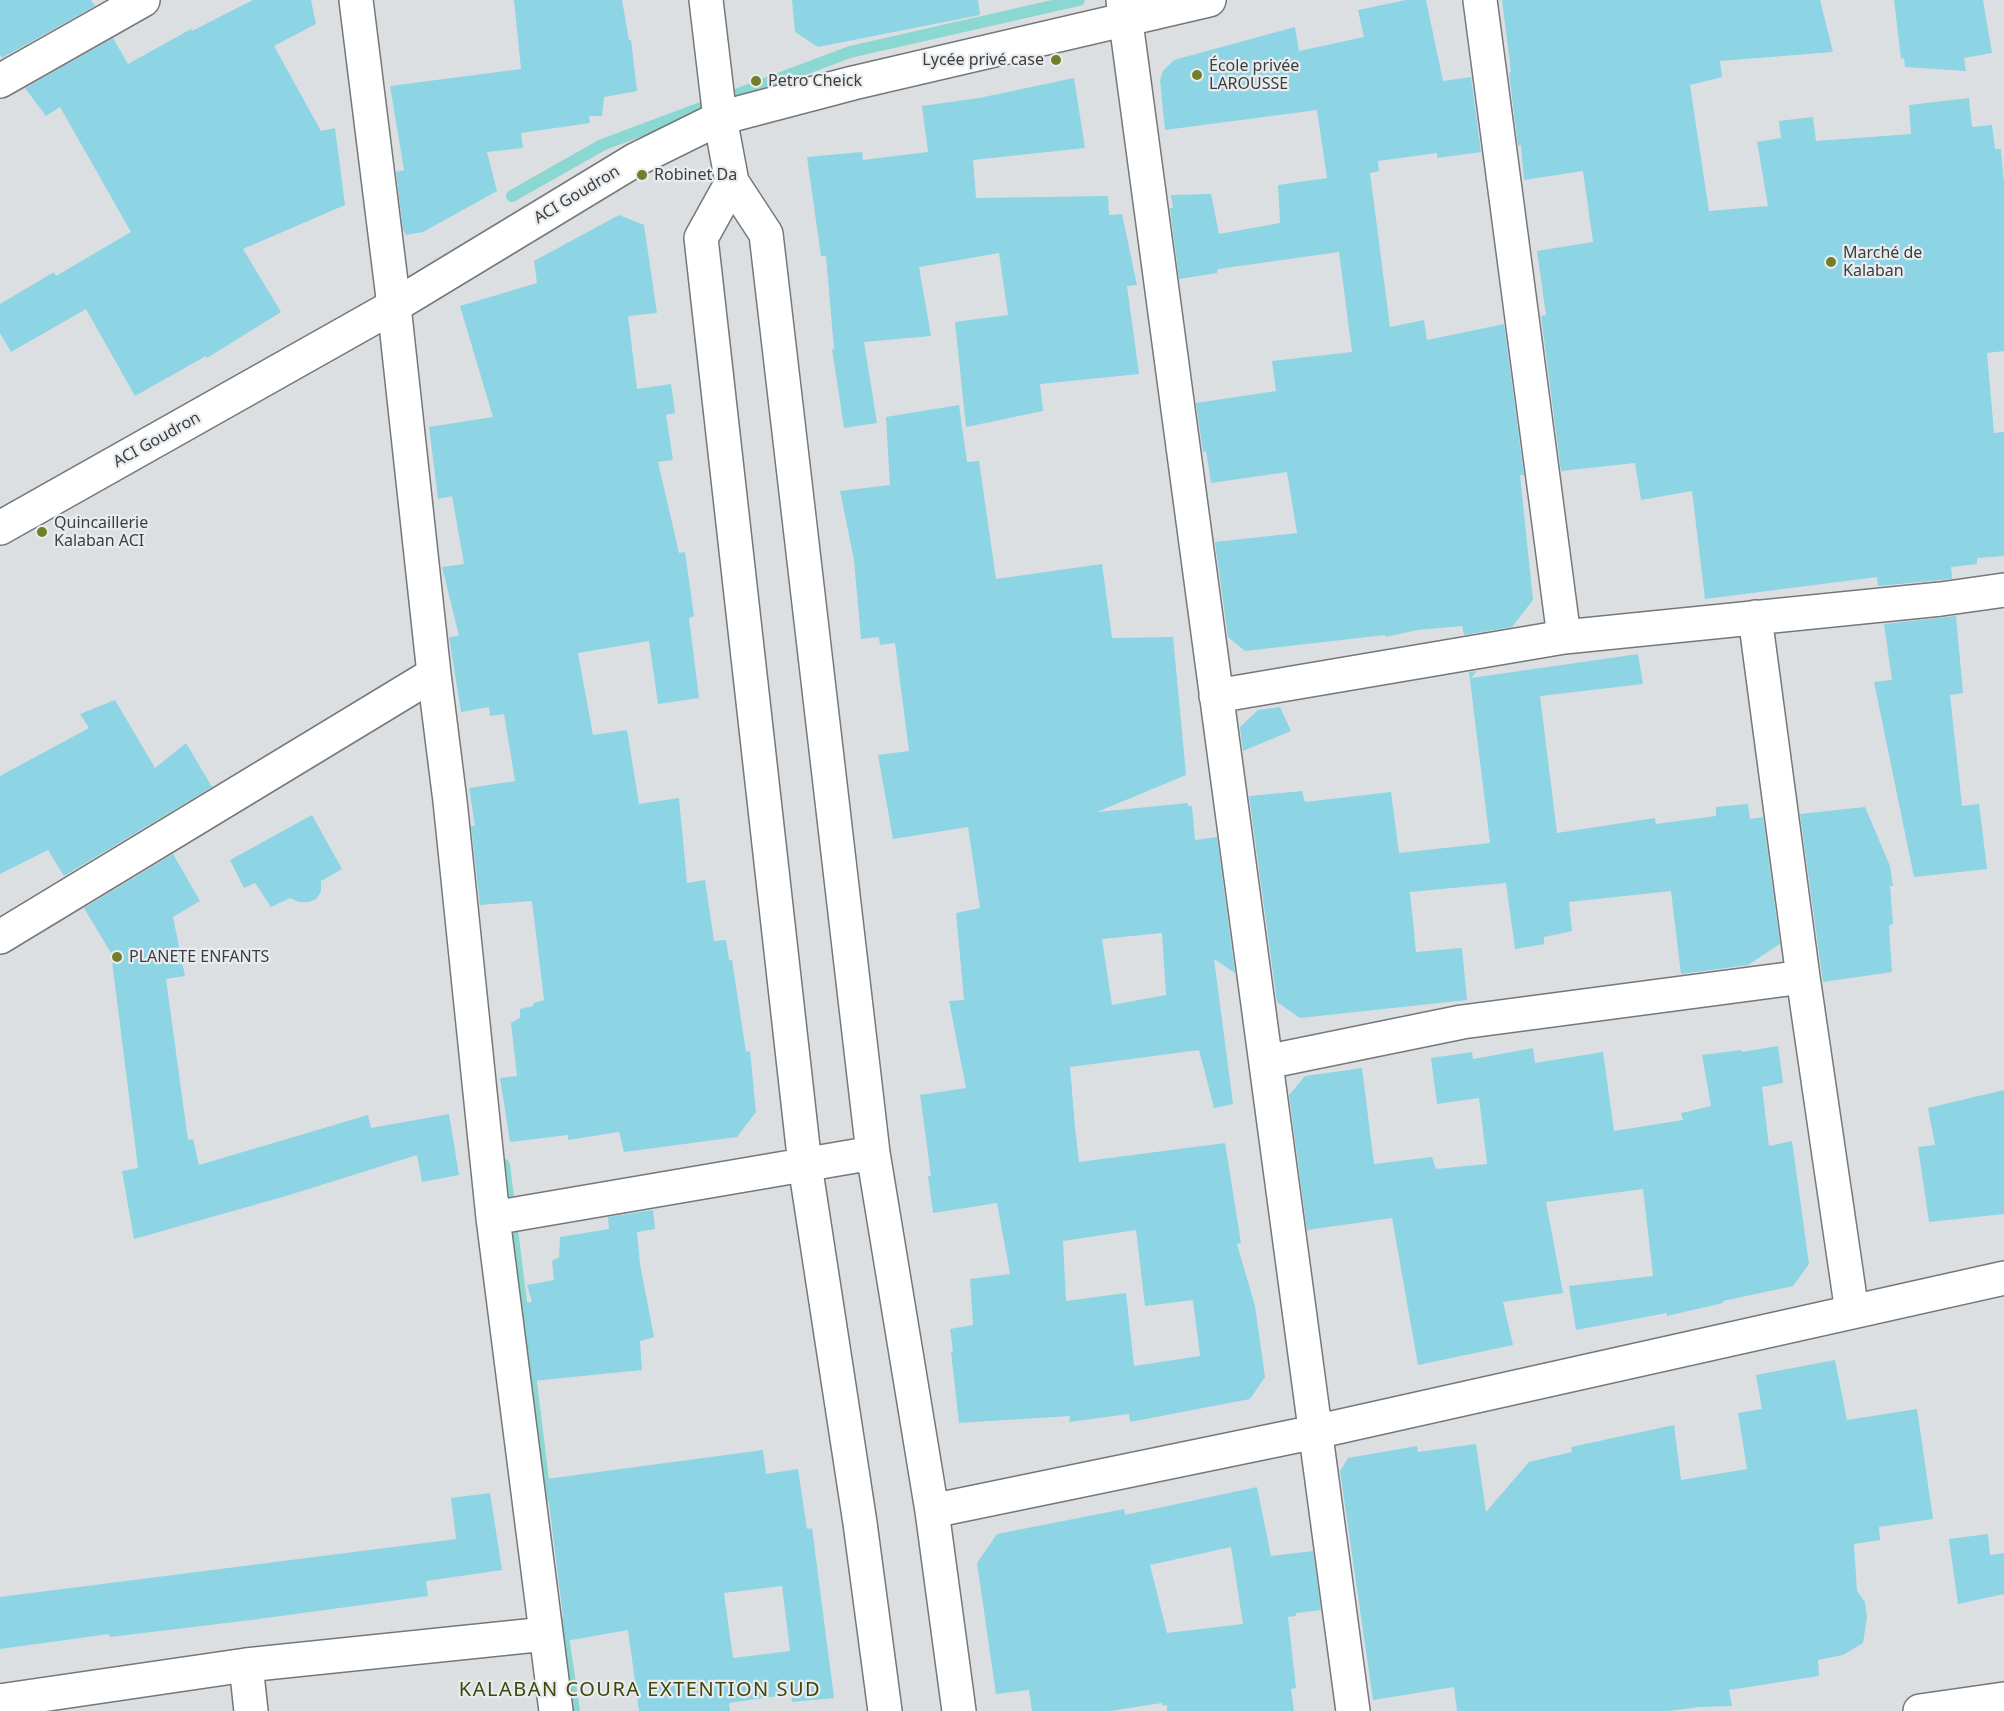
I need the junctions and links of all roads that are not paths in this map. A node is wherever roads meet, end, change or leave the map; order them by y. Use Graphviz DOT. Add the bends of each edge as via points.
graph roads {
  1 [pos="143,0"];
  2 [pos="356,0"];
  3 [pos="706,0"];
  4 [pos="1209,0"];
  5 [pos="1480,0"];
  6 [pos="1125,10"];
  7 [pos="0,81"];
  8 [pos="720,118"];
  9 [pos="732,182"];
  10 [pos="394,306"];
  11 [pos="0,528"];
  12 [pos="2004,590"];
  13 [pos="1755,617"];
  14 [pos="1564,637"];
  15 [pos="434,674"];
  16 [pos="1216,696"];
  17 [pos="0,937"];
  18 [pos="1803,977"];
  19 [pos="1266,1062"];
  20 [pos="873,1153"];
  21 [pos="805,1165"];
  22 [pos="493,1218"];
  23 [pos="2004,1278"];
  24 [pos="1852,1312"];
  25 [pos="1315,1432"];
  26 [pos="932,1511"];
  27 [pos="546,1634"];
  28 [pos="246,1665"];
  29 [pos="2004,1699"];
  30 [pos="0,1701"];
  31 [pos="251,1711"];
  32 [pos="556,1711"];
  33 [pos="885,1711"];
  34 [pos="959,1711"];
  35 [pos="1353,1711"];
  36 [pos="1920,1711"];
  1 -- 7 [label="street"];
  2 -- 10 [label="street"];
  3 -- 8 [label="street"];
  4 -- 6 [label="street, ACI Goudron"];
  5 -- 14 [label="street"];
  6 -- 8 [label="street, ACI Goudron"];
  6 -- 16 [label="street"];
  8 -- 9 [label="street"];
  8 -- 10 [label="street, ACI Goudron" via="635,160"];
  9 -- 20 [label="street" via="766,234"];
  9 -- 21 [label="street" via="701,238"];
  10 -- 11 [label="street, ACI Goudron"];
  10 -- 15 [label="street"];
  12 -- 13 [label="street"];
  13 -- 14 [label="street"];
  13 -- 18 [label="street"];
  14 -- 16 [label="street"];
  15 -- 17 [label="street"];
  15 -- 22 [label="street"];
  16 -- 19 [label="street"];
  18 -- 19 [label="street" via="1462,1022"];
  18 -- 24 [label="street"];
  19 -- 25 [label="street"];
  20 -- 21 [label="street"];
  20 -- 26 [label="street"];
  21 -- 22 [label="street"];
  21 -- 33 [label="street"];
  22 -- 27 [label="street"];
  23 -- 24 [label="street"];
  24 -- 25 [label="street"];
  25 -- 26 [label="street"];
  25 -- 35 [label="street"];
  26 -- 34 [label="street"];
  27 -- 28 [label="street"];
  27 -- 32 [label="street"];
  28 -- 30 [label="street"];
  28 -- 31 [label="street"];
  29 -- 36 [label="street"];
}
